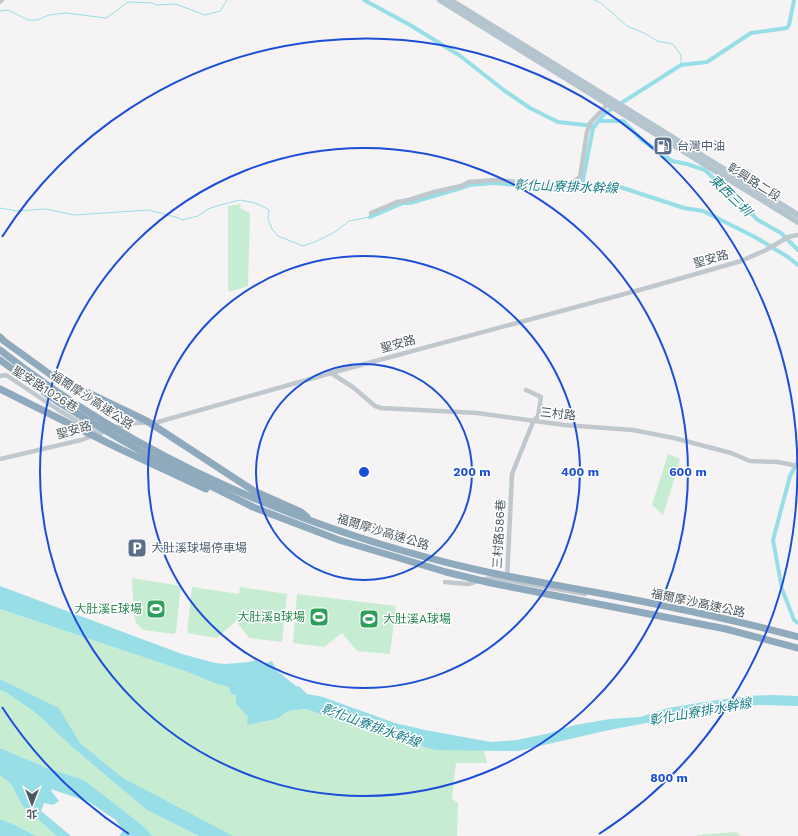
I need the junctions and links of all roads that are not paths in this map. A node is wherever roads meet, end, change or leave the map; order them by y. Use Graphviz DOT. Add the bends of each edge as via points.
graph roads {
  1 [pos="440,0"];
  2 [pos="450,0"];
  3 [pos="608,104"];
  4 [pos="371,213"];
  5 [pos="798,215"];
  6 [pos="798,222"];
  7 [pos="798,235"];
  8 [pos="1,339"];
  9 [pos="0,350"];
  10 [pos="0,360"];
  11 [pos="331,372"];
  12 [pos="0,376"];
  13 [pos="0,389"];
  14 [pos="526,390"];
  15 [pos="533,422"];
  16 [pos="100,434"];
  17 [pos="0,459"];
  18 [pos="798,466"];
  19 [pos="253,507"];
  20 [pos="318,524"];
  21 [pos="507,580"];
  22 [pos="445,582"];
  23 [pos="585,594"];
  24 [pos="798,637"];
  25 [pos="798,648"];
  1 -- 3 [label="main road"];
  2 -- 5 [label="main road, 彰興路二段"];
  3 -- 4 [label="street" via="590,123 580,177 571,183 550,185 496,180 469,182 397,202"];
  3 -- 6 [label="main road, 彰興路二段"];
  7 -- 11 [label="street, 聖安路" via="751,258"];
  8 -- 20 [label="highway" via="51,375 147,420 254,491 301,512"];
  9 -- 20 [label="highway, 福爾摩沙高速公路" via="82,408 151,449 235,490"];
  10 -- 19 [label="highway, 福爾摩沙高速公路" via="58,402 118,438"];
  11 -- 15 [label="street, 三村路" via="381,408 477,413"];
  11 -- 16 [label="street, 聖安路" via="158,422 116,426"];
  12 -- 16 [label="street, 聖安路1026巷" via="6,375"];
  13 -- 19 [label="highway" via="186,480"];
  14 -- 15 [label="street, 三村路586巷" via="541,397 538,416"];
  15 -- 18 [label="street, 三村路" via="633,430 731,453 750,461"];
  15 -- 21 [label="street, 三村路586巷" via="512,474"];
  16 -- 17 [label="street, 聖安路"];
  19 -- 25 [label="highway, 福爾摩沙高速公路" via="339,540 446,572 726,629"];
  20 -- 24 [label="highway, 福爾摩沙高速公路" via="395,549 476,570 716,616"];
  21 -- 22 [label="street" via="495,578 468,584"];
  21 -- 23 [label="street"];
}
